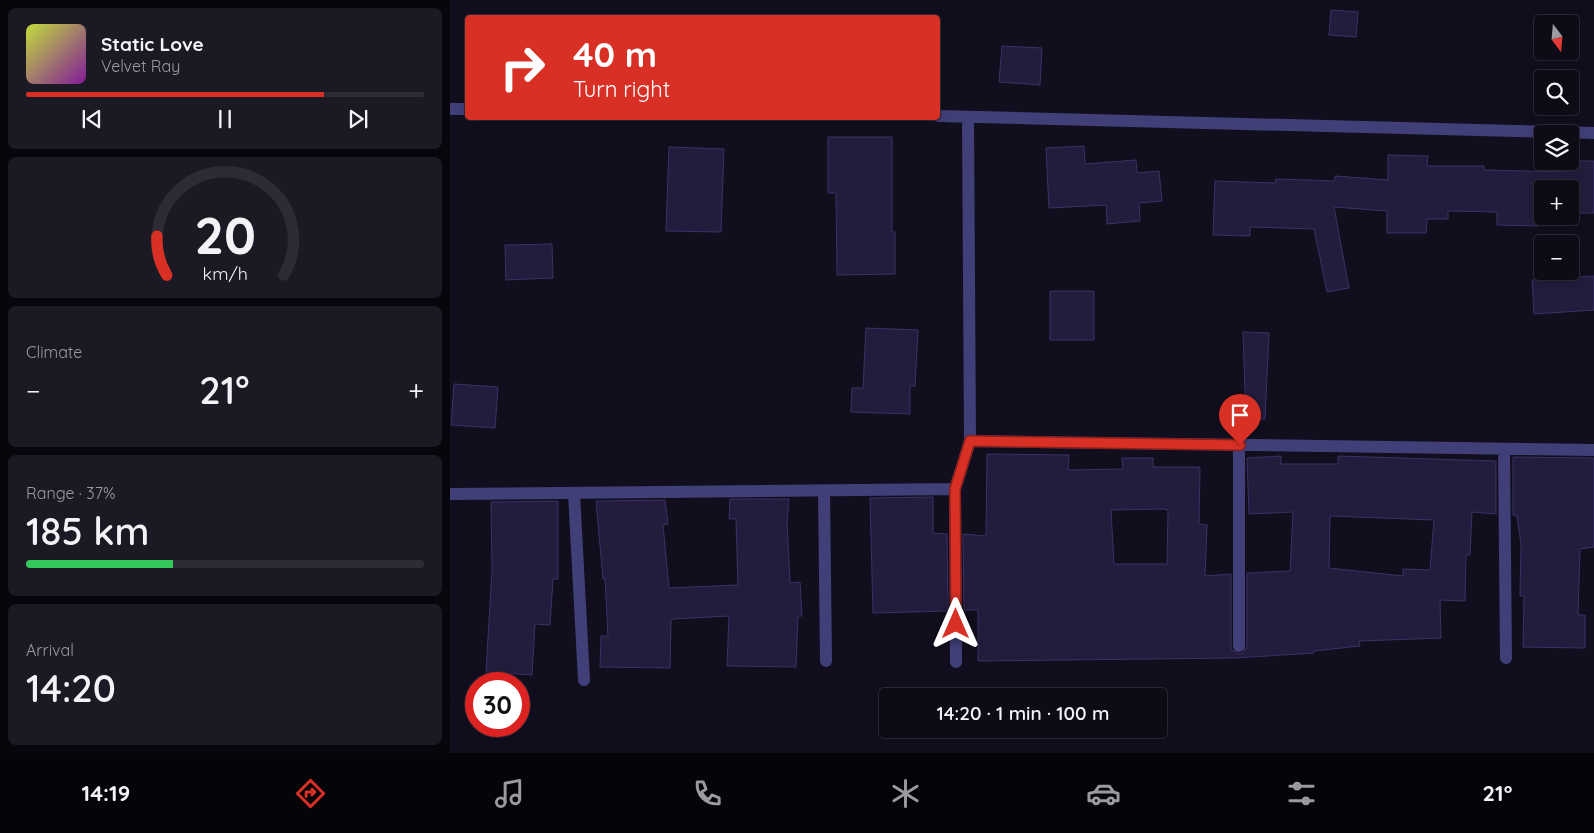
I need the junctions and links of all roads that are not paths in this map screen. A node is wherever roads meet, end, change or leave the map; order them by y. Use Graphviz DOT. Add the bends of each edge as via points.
graph roads {
  1 [pos="450,108"];
  2 [pos="465,109"];
  3 [pos="940,116"];
  4 [pos="968,116"];
  5 [pos="1594,133"];
  6 [pos="970,441"];
  7 [pos="1240,445"];
  8 [pos="1504,449"];
  9 [pos="1594,450"];
  10 [pos="955,489"];
  11 [pos="824,491"];
  12 [pos="574,493"];
  13 [pos="450,494"];
  14 [pos="1239,646"];
  15 [pos="1506,658"];
  16 [pos="826,660"];
  17 [pos="956,662"];
  18 [pos="584,680"];
  1 -- 2 [label="street"];
  3 -- 4 [label="street"];
  4 -- 5 [label="street"];
  4 -- 6 [label="street"];
  6 -- 7 [label="street"];
  6 -- 10 [label="street"];
  7 -- 8 [label="street"];
  7 -- 14 [label="street"];
  8 -- 9 [label="street"];
  8 -- 15 [label="street"];
  10 -- 11 [label="street"];
  10 -- 17 [label="street"];
  11 -- 12 [label="street"];
  11 -- 16 [label="street"];
  12 -- 13 [label="street"];
  12 -- 18 [label="street"];
}
